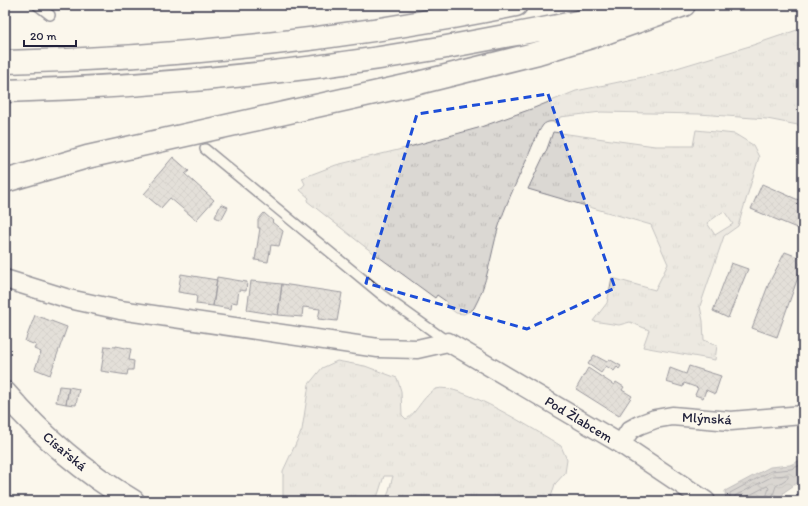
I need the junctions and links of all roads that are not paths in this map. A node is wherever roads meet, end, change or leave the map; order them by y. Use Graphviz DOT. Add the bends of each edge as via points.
graph roads {
  1 [pos="37,5"];
  2 [pos="516,5"];
  3 [pos="650,5"];
  4 [pos="684,5"];
  5 [pos="50,15"];
  6 [pos="5,62"];
  7 [pos="5,91"];
  8 [pos="205,149"];
  9 [pos="5,181"];
  10 [pos="5,278"];
  11 [pos="448,342"];
  12 [pos="5,393"];
  13 [pos="803,415"];
  14 [pos="621,444"];
  15 [pos="133,501"];
  16 [pos="706,501"];
  1 -- 5 [label="lane"];
  2 -- 6 [label="main road" via="384,29 245,47 111,58"];
  3 -- 7 [label="main road" via="462,45 318,67 180,82"];
  4 -- 9 [label="main road" via="538,53 87,157"];
  8 -- 11 [label="lane" via="382,295"];
  10 -- 11 [label="street" via="69,299 120,310 378,348 417,348"];
  11 -- 14 [label="street, Pod Žlabcem"];
  12 -- 15 [label="main road, Císařská" via="48,438 115,491"];
  13 -- 14 [label="street, Mlýnská" via="731,421 672,416 638,425 630,430"];
  14 -- 16 [label="street, Pod Žlabcem"];
}
